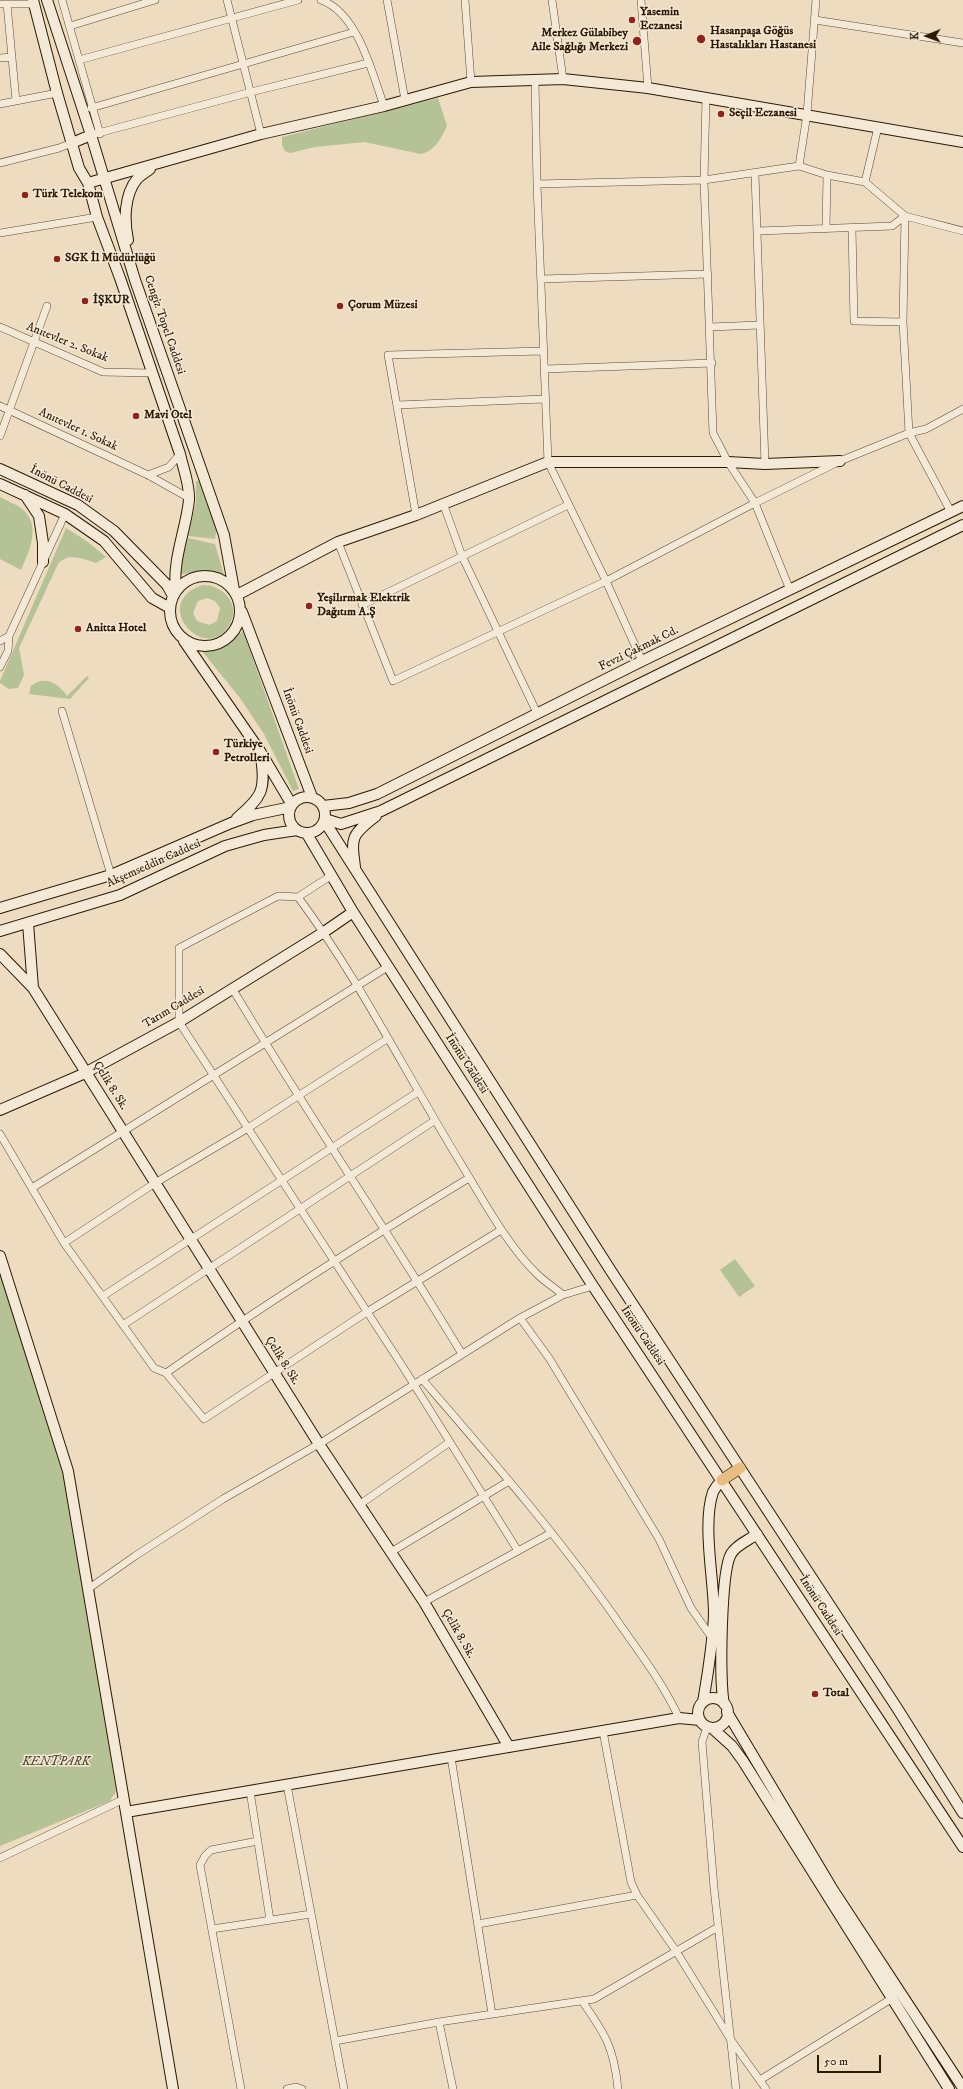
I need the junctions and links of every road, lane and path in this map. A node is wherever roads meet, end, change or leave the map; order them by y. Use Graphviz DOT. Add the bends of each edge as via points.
graph roads {
  1 [pos="47,0"];
  2 [pos="62,0"];
  3 [pos="155,0"];
  4 [pos="228,0"];
  5 [pos="298,0"];
  6 [pos="322,0"];
  7 [pos="387,0"];
  8 [pos="465,0"];
  9 [pos="552,0"];
  10 [pos="641,0"];
  11 [pos="816,0"];
  12 [pos="34,2"];
  13 [pos="4,4"];
  14 [pos="231,17"];
  15 [pos="815,20"];
  16 [pos="70,26"];
  17 [pos="354,32"];
  18 [pos="963,44"];
  19 [pos="12,57"];
  20 [pos="0,58"];
  21 [pos="78,60"];
  22 [pos="368,63"];
  23 [pos="244,64"];
  24 [pos="563,79"];
  25 [pos="535,80"];
  26 [pos="472,82"];
  27 [pos="648,88"];
  28 [pos="251,92"];
  29 [pos="57,93"];
  30 [pos="706,98"];
  31 [pos="405,100"];
  32 [pos="16,101"];
  33 [pos="0,104"];
  34 [pos="384,106"];
  35 [pos="91,108"];
  36 [pos="807,114"];
  37 [pos="878,127"];
  38 [pos="95,134"];
  39 [pos="261,134"];
  40 [pos="963,142"];
  41 [pos="72,143"];
  42 [pos="0,163"];
  43 [pos="154,165"];
  44 [pos="799,166"];
  45 [pos="755,174"];
  46 [pos="827,175"];
  47 [pos="104,180"];
  48 [pos="704,180"];
  49 [pos="864,182"];
  50 [pos="88,184"];
  51 [pos="537,184"];
  52 [pos="905,216"];
  53 [pos="97,217"];
  54 [pos="826,229"];
  55 [pos="852,229"];
  56 [pos="758,231"];
  57 [pos="963,232"];
  58 [pos="0,233"];
  59 [pos="708,274"];
  60 [pos="542,279"];
  61 [pos="135,280"];
  62 [pos="47,306"];
  63 [pos="903,322"];
  64 [pos="759,325"];
  65 [pos="0,327"];
  66 [pos="710,327"];
  67 [pos="34,343"];
  68 [pos="543,351"];
  69 [pos="712,363"];
  70 [pos="545,369"];
  71 [pos="151,373"];
  72 [pos="544,399"];
  73 [pos="397,405"];
  74 [pos="0,406"];
  75 [pos="963,409"];
  76 [pos="8,410"];
  77 [pos="909,433"];
  78 [pos="0,436"];
  79 [pos="180,454"];
  80 [pos="840,461"];
  81 [pos="548,462"];
  82 [pos="728,462"];
  83 [pos="764,464"];
  84 [pos="0,469"];
  85 [pos="148,475"];
  86 [pos="0,484"];
  87 [pos="25,495"];
  88 [pos="189,498"];
  89 [pos="443,503"];
  90 [pos="755,503"];
  91 [pos="568,505"];
  92 [pos="963,506"];
  93 [pos="951,512"];
  94 [pos="65,514"];
  95 [pos="416,515"];
  96 [pos="963,525"];
  97 [pos="338,542"];
  98 [pos="462,556"];
  99 [pos="43,562"];
  100 [pos="606,581"];
  101 [pos="790,590"];
  102 [pos="235,593"];
  103 [pos="175,594"];
  104 [pos="362,605"];
  105 [pos="170,608"];
  106 [pos="241,610"];
  107 [pos="498,631"];
  108 [pos="9,636"];
  109 [pos="183,639"];
  110 [pos="0,641"];
  111 [pos="642,661"];
  112 [pos="0,667"];
  113 [pos="62,711"];
  114 [pos="537,713"];
  115 [pos="260,751"];
  116 [pos="312,797"];
  117 [pos="291,806"];
  118 [pos="323,806"];
  119 [pos="381,811"];
  120 [pos="325,821"];
  121 [pos="231,823"];
  122 [pos="297,830"];
  123 [pos="307,834"];
  124 [pos="355,869"];
  125 [pos="111,875"];
  126 [pos="332,875"];
  127 [pos="298,896"];
  128 [pos="0,908"];
  129 [pos="353,912"];
  130 [pos="28,922"];
  131 [pos="0,931"];
  132 [pos="324,932"];
  133 [pos="0,954"];
  134 [pos="389,966"];
  135 [pos="358,986"];
  136 [pos="34,988"];
  137 [pos="232,988"];
  138 [pos="179,1022"];
  139 [pos="387,1039"];
  140 [pos="264,1043"];
  141 [pos="86,1072"];
  142 [pos="213,1075"];
  143 [pos="418,1092"];
  144 [pos="297,1096"];
  145 [pos="0,1110"];
  146 [pos="434,1120"];
  147 [pos="248,1128"];
  148 [pos="122,1130"];
  149 [pos="0,1134"];
  150 [pos="330,1148"];
  151 [pos="350,1177"];
  152 [pos="469,1178"];
  153 [pos="281,1180"];
  154 [pos="155,1183"];
  155 [pos="32,1188"];
  156 [pos="300,1210"];
  157 [pos="384,1229"];
  158 [pos="501,1230"];
  159 [pos="190,1238"];
  160 [pos="64,1243"];
  161 [pos="0,1256"];
  162 [pos="333,1260"];
  163 [pos="210,1270"];
  164 [pos="418,1280"];
  165 [pos="593,1286"];
  166 [pos="563,1295"];
  167 [pos="103,1296"];
  168 [pos="367,1312"];
  169 [pos="520,1318"];
  170 [pos="241,1320"];
  171 [pos="123,1325"];
  172 [pos="462,1354"];
  173 [pos="166,1372"];
  174 [pos="275,1374"];
  175 [pos="422,1379"];
  176 [pos="413,1385"];
  177 [pos="450,1442"];
  178 [pos="319,1444"];
  179 [pos="740,1468"];
  180 [pos="722,1480"];
  181 [pos="509,1481"];
  182 [pos="484,1497"];
  183 [pos="359,1504"];
  184 [pos="551,1533"];
  185 [pos="757,1534"];
  186 [pos="518,1551"];
  187 [pos="391,1552"];
  188 [pos="88,1589"];
  189 [pos="424,1602"];
  190 [pos="712,1638"];
  191 [pos="701,1704"];
  192 [pos="726,1708"];
  193 [pos="678,1718"];
  194 [pos="707,1725"];
  195 [pos="604,1731"];
  196 [pos="509,1747"];
  197 [pos="451,1757"];
  198 [pos="287,1785"];
  199 [pos="250,1791"];
  200 [pos="124,1799"];
  201 [pos="126,1812"];
  202 [pos="963,1813"];
  203 [pos="258,1841"];
  204 [pos="963,1847"];
  205 [pos="0,1858"];
  206 [pos="637,1895"];
  207 [pos="311,1914"];
  208 [pos="270,1920"];
  209 [pos="478,1924"];
  210 [pos="718,1927"];
  211 [pos="212,1929"];
  212 [pos="676,1951"];
  213 [pos="891,1999"];
  214 [pos="582,2000"];
  215 [pos="492,2014"];
  216 [pos="438,2022"];
  217 [pos="731,2040"];
  218 [pos="335,2041"];
  219 [pos="760,2080"];
  220 [pos="963,2088"];
  221 [pos="173,2089"];
  222 [pos="241,2089"];
  223 [pos="287,2089"];
  224 [pos="302,2089"];
  225 [pos="344,2089"];
  226 [pos="453,2089"];
  227 [pos="618,2089"];
  228 [pos="736,2089"];
  229 [pos="766,2089"];
  230 [pos="949,2089"];
  1 -- 38 [label="main road, Cengiz Topel Caddesi"];
  2 -- 16 [label="street"];
  3 -- 16 [label="street"];
  4 -- 14 [label="street"];
  5 -- 14 [label="street"];
  6 -- 17 [label="street" via="343,13"];
  7 -- 31 [label="street"];
  8 -- 26 [label="street"];
  9 -- 24 [label="street"];
  10 -- 27 [label="street"];
  11 -- 15 [label="street"];
  12 -- 13 [label="street"];
  12 -- 29 [label="main road"];
  13 -- 19 [label="street"];
  14 -- 21 [label="street"];
  14 -- 23 [label="street"];
  15 -- 18 [label="street"];
  15 -- 36 [label="street"];
  16 -- 21 [label="street"];
  17 -- 22 [label="street"];
  17 -- 23 [label="street"];
  19 -- 20 [label="street"];
  19 -- 32 [label="street"];
  21 -- 35 [label="street"];
  22 -- 28 [label="street"];
  22 -- 34 [label="street"];
  23 -- 28 [label="street"];
  23 -- 35 [label="street"];
  24 -- 25 [label="main road"];
  24 -- 27 [label="main road"];
  25 -- 26 [label="main road"];
  25 -- 51 [label="street"];
  26 -- 31 [label="main road"];
  27 -- 30 [label="main road"];
  28 -- 38 [label="street"];
  28 -- 39 [label="street"];
  29 -- 32 [label="street"];
  29 -- 41 [label="main road"];
  30 -- 36 [label="main road"];
  30 -- 48 [label="street"];
  31 -- 34 [label="main road"];
  32 -- 33 [label="street"];
  34 -- 39 [label="main road"];
  35 -- 38 [label="street"];
  36 -- 37 [label="main road"];
  36 -- 44 [label="street"];
  37 -- 40 [label="main road"];
  37 -- 49 [label="street"];
  38 -- 41 [label="main road"];
  38 -- 47 [label="main road, Cengiz Topel Caddesi"];
  39 -- 43 [label="main road"];
  41 -- 42 [label="street"];
  41 -- 50 [label="main road" via="79,168"];
  43 -- 47 [label="main road"];
  43 -- 61 [label="main road" via="137,179 129,197 126,213 126,229"];
  44 -- 45 [label="street"];
  44 -- 46 [label="street"];
  45 -- 48 [label="street"];
  45 -- 56 [label="street"];
  46 -- 49 [label="street"];
  46 -- 54 [label="street"];
  47 -- 50 [label="main road"];
  47 -- 61 [label="main road, Cengiz Topel Caddesi"];
  48 -- 51 [label="street"];
  48 -- 59 [label="street"];
  49 -- 52 [label="street"];
  50 -- 53 [label="main road"];
  51 -- 60 [label="street"];
  52 -- 55 [label="street" via="892,226"];
  52 -- 57 [label="street"];
  52 -- 63 [label="street"];
  53 -- 58 [label="street"];
  53 -- 71 [label="main road"];
  54 -- 55 [label="street"];
  54 -- 56 [label="street"];
  55 -- 63 [label="street" via="854,321"];
  56 -- 64 [label="street"];
  59 -- 60 [label="street"];
  59 -- 66 [label="street"];
  60 -- 68 [label="street"];
  61 -- 102 [label="main road, Cengiz Topel Caddesi" via="224,535"];
  62 -- 67 [label="street"];
  63 -- 77 [label="street"];
  64 -- 66 [label="street"];
  64 -- 83 [label="street"];
  65 -- 67 [label="street, Anıtevler 2. Sokak"];
  66 -- 69 [label="street"];
  67 -- 71 [label="street, Anıtevler 2. Sokak" via="103,372"];
  67 -- 76 [label="street"];
  68 -- 70 [label="street"];
  68 -- 73 [label="street" via="388,355"];
  69 -- 70 [label="street"];
  69 -- 82 [label="street" via="713,433"];
  70 -- 72 [label="street"];
  71 -- 79 [label="main road"];
  72 -- 73 [label="street"];
  72 -- 81 [label="street"];
  73 -- 95 [label="street"];
  74 -- 76 [label="street, Anıtevler 1. Sokak"];
  75 -- 77 [label="street" via="926,429"];
  76 -- 78 [label="street"];
  76 -- 85 [label="street, Anıtevler 1. Sokak"];
  77 -- 80 [label="street"];
  77 -- 93 [label="street"];
  79 -- 85 [label="street" via="169,467"];
  79 -- 88 [label="main road"];
  80 -- 83 [label="main road"];
  80 -- 90 [label="street"];
  81 -- 82 [label="main road"];
  81 -- 89 [label="main road"];
  81 -- 91 [label="street"];
  82 -- 83 [label="main road"];
  82 -- 90 [label="street"];
  84 -- 103 [label="main road, İnönü Caddesi" via="78,505 114,531"];
  85 -- 88 [label="street, Anıtevler 1. Sokak"];
  86 -- 87 [label="main road, İnönü Caddesi"];
  87 -- 94 [label="main road, İnönü Caddesi"];
  87 -- 99 [label="main road" via="39,516"];
  88 -- 103 [label="main road" via="174,577"];
  89 -- 95 [label="main road"];
  89 -- 98 [label="street"];
  90 -- 100 [label="street"];
  90 -- 101 [label="street"];
  91 -- 98 [label="street"];
  91 -- 100 [label="street"];
  92 -- 93 [label="main road, Fevzi Çakmak Cd."];
  93 -- 101 [label="main road, Fevzi Çakmak Cd."];
  94 -- 99 [label="street"];
  94 -- 105 [label="main road, İnönü Caddesi" via="104,541 152,598"];
  95 -- 97 [label="main road"];
  96 -- 119 [label="main road"];
  97 -- 102 [label="main road"];
  97 -- 104 [label="street"];
  98 -- 104 [label="street"];
  98 -- 107 [label="street"];
  99 -- 108 [label="street"];
  100 -- 107 [label="street"];
  100 -- 111 [label="street"];
  101 -- 111 [label="main road, Fevzi Çakmak Cd."];
  102 -- 103 [label="main road" via="226,582 216,577 205,576 184,583"];
  102 -- 106 [label="main road"];
  103 -- 105 [label="main road"];
  104 -- 107 [label="street" via="393,681"];
  105 -- 109 [label="main road" via="170,619"];
  106 -- 109 [label="main road" via="235,632 221,643 204,647 193,645"];
  106 -- 116 [label="main road, İnönü Caddesi"];
  107 -- 114 [label="street"];
  108 -- 110 [label="street"];
  108 -- 112 [label="street" via="8,651"];
  109 -- 115 [label="main road"];
  111 -- 114 [label="main road, Fevzi Çakmak Cd."];
  113 -- 125 [label="street"];
  114 -- 118 [label="main road, Fevzi Çakmak Cd." via="377,794 349,803"];
  115 -- 117 [label="main road"];
  115 -- 121 [label="main road" via="264,778 256,802"];
  116 -- 117 [label="main road" via="302,797"];
  116 -- 118 [label="main road"];
  117 -- 121 [label="main road, Akşemseddin Caddesi"];
  117 -- 122 [label="main road" via="289,817"];
  118 -- 120 [label="main road"];
  119 -- 120 [label="main road" via="341,824"];
  119 -- 124 [label="main road" via="358,829 352,843"];
  120 -- 123 [label="main road" via="318,830"];
  120 -- 124 [label="main road, İnönü Caddesi"];
  121 -- 125 [label="main road, Akşemseddin Caddesi"];
  122 -- 123 [label="main road"];
  122 -- 130 [label="main road, Akşemseddin Caddesi" via="264,835 225,846 120,896"];
  123 -- 126 [label="main road, İnönü Caddesi"];
  124 -- 179 [label="main road, İnönü Caddesi" via="611,1271"];
  125 -- 128 [label="main road, Akşemseddin Caddesi"];
  126 -- 127 [label="street"];
  126 -- 129 [label="main road, İnönü Caddesi"];
  127 -- 132 [label="street"];
  127 -- 138 [label="street" via="278,896 179,948"];
  129 -- 132 [label="main road, Tarım Caddesi"];
  129 -- 134 [label="main road, İnönü Caddesi"];
  130 -- 131 [label="main road, Akşemseddin Caddesi"];
  130 -- 136 [label="main road"];
  132 -- 135 [label="street"];
  132 -- 137 [label="main road, Tarım Caddesi"];
  133 -- 136 [label="main road"];
  134 -- 135 [label="street"];
  134 -- 165 [label="main road, İnönü Caddesi"];
  135 -- 139 [label="street"];
  135 -- 140 [label="street"];
  136 -- 141 [label="main road, Çelik 8. Sk."];
  137 -- 138 [label="main road, Tarım Caddesi"];
  137 -- 140 [label="street"];
  138 -- 141 [label="main road, Tarım Caddesi"];
  138 -- 142 [label="street"];
  139 -- 143 [label="street"];
  139 -- 144 [label="street"];
  140 -- 142 [label="street"];
  140 -- 144 [label="street"];
  141 -- 145 [label="main road, Tarım Caddesi"];
  141 -- 148 [label="main road, Çelik 8. Sk."];
  142 -- 147 [label="street"];
  142 -- 148 [label="street"];
  143 -- 146 [label="street"];
  143 -- 150 [label="street"];
  144 -- 147 [label="street"];
  144 -- 150 [label="street"];
  146 -- 151 [label="street"];
  146 -- 152 [label="street"];
  147 -- 153 [label="street"];
  147 -- 154 [label="street"];
  148 -- 154 [label="main road, Çelik 8. Sk."];
  148 -- 155 [label="street"];
  149 -- 155 [label="street"];
  150 -- 151 [label="street"];
  150 -- 153 [label="street"];
  151 -- 156 [label="street"];
  151 -- 157 [label="street"];
  152 -- 157 [label="street"];
  152 -- 158 [label="street"];
  153 -- 156 [label="street"];
  153 -- 159 [label="street"];
  154 -- 159 [label="main road, Çelik 8. Sk."];
  154 -- 160 [label="street"];
  155 -- 160 [label="street"];
  156 -- 162 [label="street"];
  156 -- 163 [label="street"];
  157 -- 162 [label="street"];
  157 -- 164 [label="street"];
  158 -- 164 [label="street"];
  158 -- 166 [label="street" via="536,1273"];
  159 -- 163 [label="main road, Çelik 8. Sk."];
  159 -- 167 [label="street"];
  160 -- 167 [label="street"];
  161 -- 188 [label="main road" via="68,1471"];
  162 -- 168 [label="street"];
  162 -- 170 [label="street"];
  163 -- 170 [label="main road, Çelik 8. Sk."];
  163 -- 171 [label="street"];
  164 -- 168 [label="street"];
  164 -- 172 [label="street"];
  165 -- 166 [label="street"];
  165 -- 180 [label="main road, İnönü Caddesi"];
  166 -- 169 [label="street"];
  167 -- 171 [label="street"];
  168 -- 174 [label="street"];
  168 -- 176 [label="street"];
  169 -- 172 [label="street"];
  169 -- 190 [label="street" via="549,1358 659,1539 691,1608"];
  170 -- 173 [label="street"];
  170 -- 174 [label="main road, Çelik 8. Sk."];
  171 -- 173 [label="street" via="154,1368"];
  172 -- 175 [label="street"];
  173 -- 174 [label="street" via="204,1419"];
  174 -- 178 [label="main road, Çelik 8. Sk."];
  175 -- 176 [label="street"];
  175 -- 181 [label="street"];
  176 -- 177 [label="street"];
  176 -- 178 [label="street"];
  177 -- 182 [label="street"];
  177 -- 183 [label="street"];
  178 -- 183 [label="main road, Çelik 8. Sk."];
  178 -- 188 [label="street" via="223,1499"];
  179 -- 180 [label="main road"];
  179 -- 202 [label="main road, İnönü Caddesi"];
  180 -- 185 [label="main road, İnönü Caddesi"];
  180 -- 190 [label="main road" via="713,1491 710,1508 714,1616"];
  181 -- 182 [label="street"];
  181 -- 184 [label="street"];
  182 -- 186 [label="street"];
  182 -- 187 [label="street"];
  183 -- 187 [label="main road, Çelik 8. Sk."];
  184 -- 186 [label="street"];
  184 -- 193 [label="street" via="600,1595 668,1694"];
  185 -- 192 [label="main road" via="731,1553 726,1570 720,1670"];
  185 -- 204 [label="main road, İnönü Caddesi"];
  186 -- 189 [label="street"];
  187 -- 189 [label="main road, Çelik 8. Sk."];
  188 -- 200 [label="main road"];
  189 -- 196 [label="main road, Çelik 8. Sk."];
  190 -- 191 [label="main road"];
  191 -- 192 [label="main road" via="711,1698 720,1700"];
  191 -- 193 [label="main road"];
  191 -- 194 [label="main road" via="698,1716"];
  192 -- 194 [label="main road" via="725,1721 722,1725"];
  192 -- 220 [label="main road" via="832,1890"];
  193 -- 194 [label="main road"];
  193 -- 195 [label="main road"];
  194 -- 210 [label="street" via="702,1742"];
  194 -- 213 [label="main road" via="732,1746 743,1761"];
  195 -- 196 [label="main road"];
  195 -- 206 [label="street" via="631,1882"];
  196 -- 197 [label="main road"];
  197 -- 198 [label="main road"];
  197 -- 209 [label="street"];
  198 -- 199 [label="main road"];
  198 -- 207 [label="street"];
  199 -- 201 [label="main road"];
  199 -- 203 [label="street"];
  200 -- 201 [label="main road"];
  200 -- 205 [label="street"];
  201 -- 221 [label="main road"];
  203 -- 208 [label="street"];
  203 -- 211 [label="street" via="211,1850 202,1860 200,1865"];
  206 -- 209 [label="street"];
  206 -- 212 [label="street"];
  207 -- 208 [label="street"];
  207 -- 218 [label="street"];
  208 -- 211 [label="street"];
  209 -- 215 [label="street"];
  210 -- 212 [label="street"];
  210 -- 217 [label="street"];
  211 -- 222 [label="street"];
  212 -- 214 [label="street" via="594,1998"];
  212 -- 217 [label="street"];
  213 -- 219 [label="street"];
  213 -- 230 [label="main road"];
  214 -- 215 [label="street"];
  214 -- 227 [label="street" via="605,2034 616,2063"];
  215 -- 216 [label="street"];
  216 -- 218 [label="street"];
  216 -- 226 [label="street"];
  217 -- 219 [label="street"];
  217 -- 228 [label="street"];
  218 -- 225 [label="street"];
  219 -- 229 [label="street"];
  223 -- 224 [label="street"];
}
